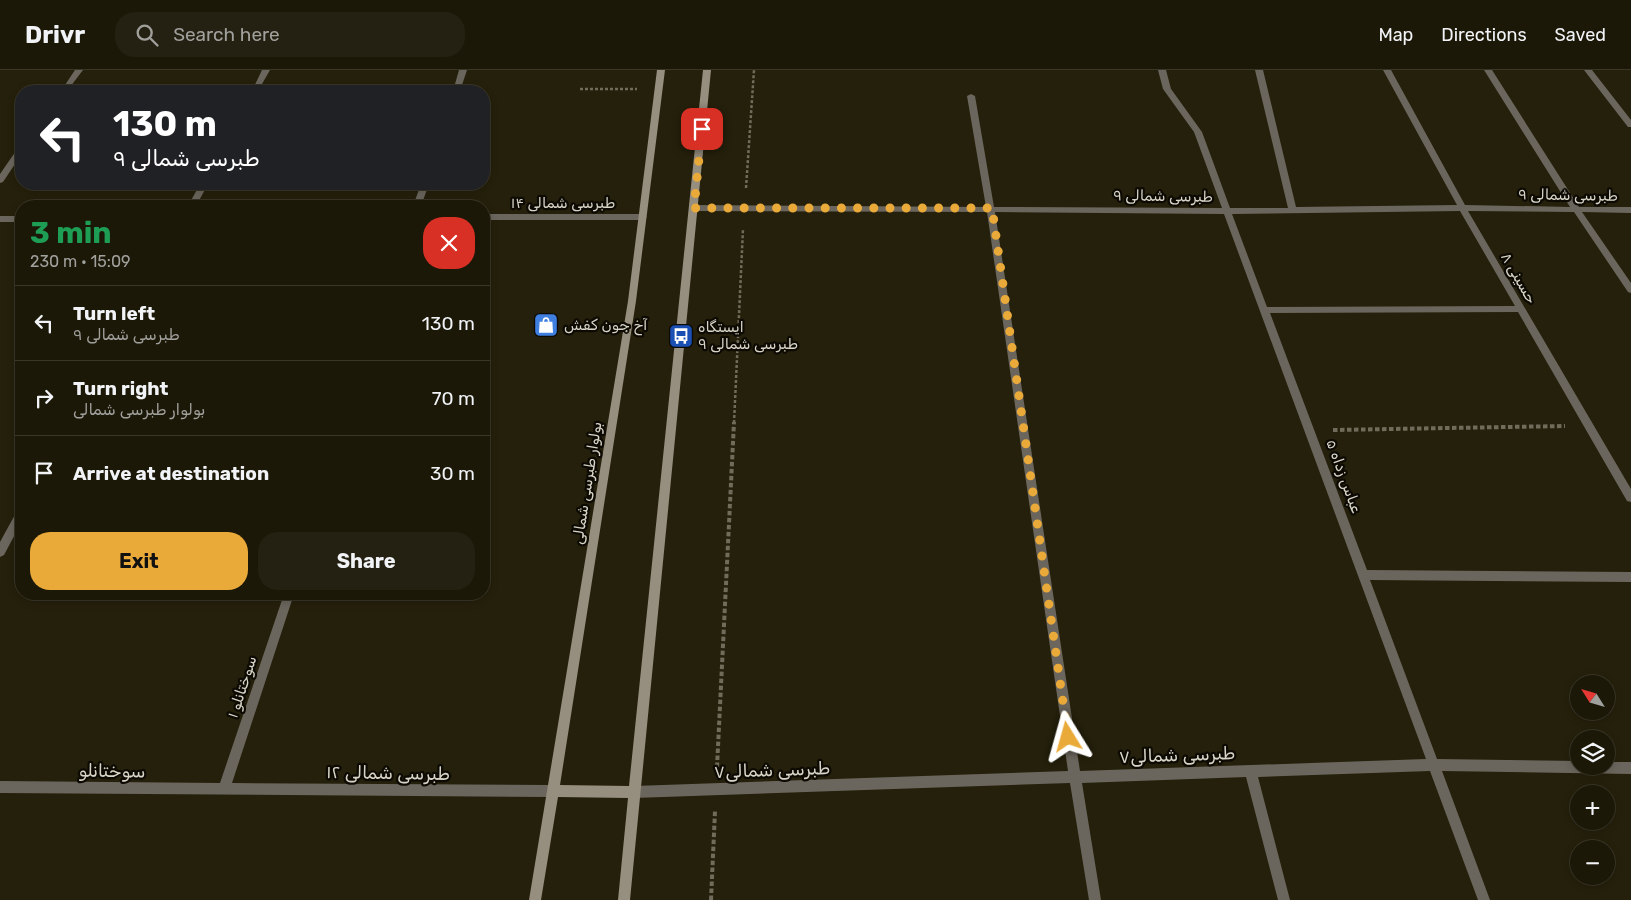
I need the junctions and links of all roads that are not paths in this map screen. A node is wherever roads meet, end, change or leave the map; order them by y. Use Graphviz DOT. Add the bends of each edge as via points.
graph roads {
  1 [pos="79,70"];
  2 [pos="266,70"];
  3 [pos="463,70"];
  4 [pos="661,70"];
  5 [pos="708,70"];
  6 [pos="1162,70"];
  7 [pos="1258,70"];
  8 [pos="1387,70"];
  9 [pos="1488,70"];
  10 [pos="1588,70"];
  11 [pos="68,85"];
  12 [pos="258,85"];
  13 [pos="458,85"];
  14 [pos="971,96"];
  15 [pos="1631,125"];
  16 [pos="15,159"];
  17 [pos="0,180"];
  18 [pos="694,208"];
  19 [pos="992,208"];
  20 [pos="1462,208"];
  21 [pos="1576,209"];
  22 [pos="1293,210"];
  23 [pos="1631,210"];
  24 [pos="1227,211"];
  25 [pos="490,217"];
  26 [pos="643,217"];
  27 [pos="0,219"];
  28 [pos="15,219"];
  29 [pos="1631,290"];
  30 [pos="1521,309"];
  31 [pos="1265,310"];
  32 [pos="1631,498"];
  33 [pos="15,525"];
  34 [pos="0,552"];
  35 [pos="1364,575"];
  36 [pos="1631,577"];
  37 [pos="287,600"];
  38 [pos="1435,765"];
  39 [pos="1631,768"];
  40 [pos="1250,770"];
  41 [pos="1074,776"];
  42 [pos="0,787"];
  43 [pos="224,789"];
  44 [pos="552,791"];
  45 [pos="634,792"];
  46 [pos="535,900"];
  47 [pos="624,900"];
  48 [pos="1095,900"];
  49 [pos="1284,900"];
  50 [pos="1484,900"];
  1 -- 11 [label="street"];
  2 -- 12 [label="street"];
  3 -- 13 [label="street"];
  4 -- 26 [label="main road, بولوار طبرسی شمالی"];
  5 -- 18 [label="main road"];
  6 -- 24 [label="street, عباس زداه ۵" via="1167,89 1198,132"];
  7 -- 22 [label="street"];
  8 -- 20 [label="street, حسینی ۸"];
  9 -- 21 [label="street"];
  10 -- 15 [label="street"];
  14 -- 19 [label="street"];
  16 -- 17 [label="street"];
  18 -- 19 [label="street, طبرسی شمالی ۹"];
  18 -- 45 [label="main road"];
  19 -- 24 [label="street, طبرسی شمالی ۹"];
  19 -- 41 [label="street"];
  20 -- 21 [label="street, طبرسی شمالی ۹"];
  20 -- 22 [label="street, طبرسی شمالی ۹"];
  20 -- 30 [label="street, حسینی ۸"];
  21 -- 23 [label="street, طبرسی شمالی ۹"];
  21 -- 29 [label="street"];
  22 -- 24 [label="street, طبرسی شمالی ۹"];
  24 -- 31 [label="street, عباس زداه ۵"];
  25 -- 26 [label="street, طبرسی شمالی ۱۴"];
  26 -- 44 [label="main road, بولوار طبرسی شمالی"];
  27 -- 28 [label="street"];
  30 -- 31 [label="street"];
  30 -- 32 [label="street, حسینی ۸"];
  31 -- 35 [label="street, عباس زداه ۵"];
  33 -- 34 [label="street"];
  35 -- 36 [label="street"];
  35 -- 38 [label="street, عباس زداه ۵"];
  37 -- 43 [label="street, سوختانلو ۱"];
  38 -- 39 [label="street, طبرسی شمالی۷"];
  38 -- 40 [label="street, طبرسی شمالی۷"];
  38 -- 50 [label="street, عباس زداه ۵"];
  40 -- 41 [label="street, طبرسی شمالی۷"];
  40 -- 49 [label="street"];
  41 -- 45 [label="street, طبرسی شمالی۷"];
  41 -- 48 [label="street"];
  42 -- 43 [label="street, سوختانلو"];
  43 -- 44 [label="street, طبرسی شمالی ۱۲"];
  44 -- 45 [label="main road"];
  44 -- 46 [label="main road, بولوار طبرسی شمالی"];
  45 -- 47 [label="main road"];
}
